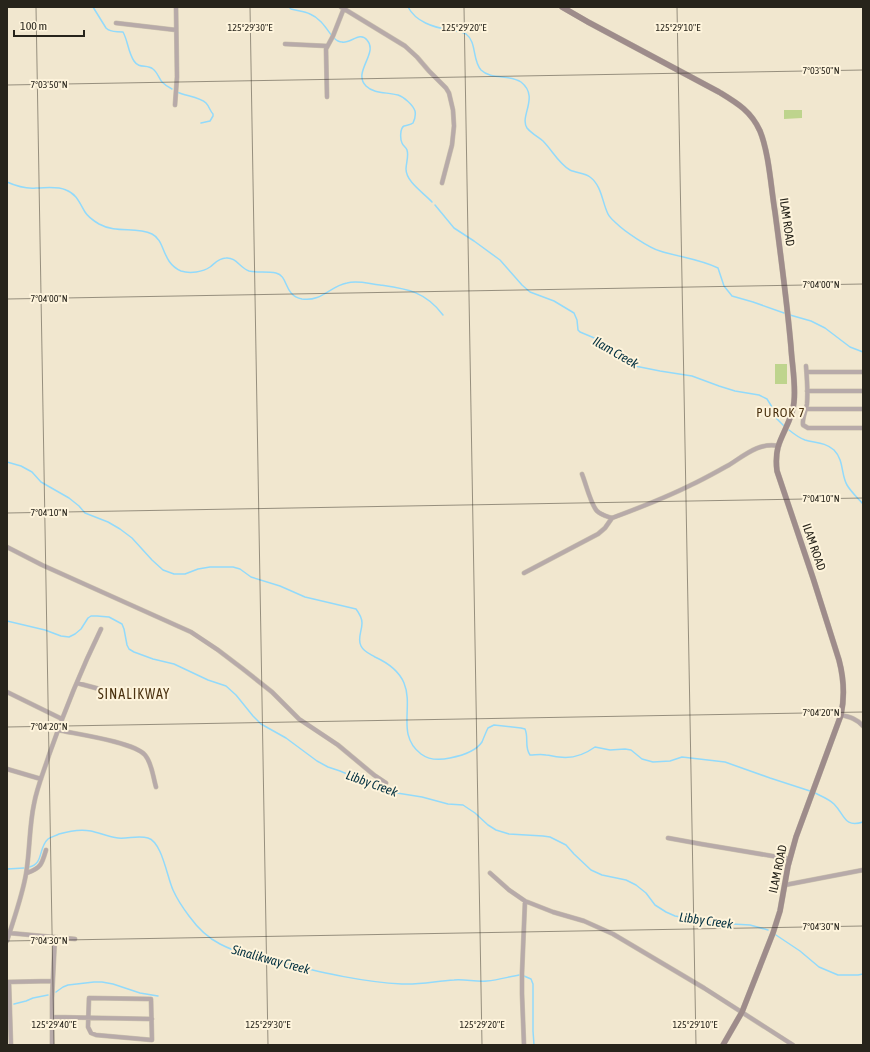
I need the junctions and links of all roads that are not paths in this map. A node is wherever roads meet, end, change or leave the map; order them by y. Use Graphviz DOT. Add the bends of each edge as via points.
graph roads {
  1 [pos="176,7"];
  2 [pos="562,7"];
  3 [pos="343,8"];
  4 [pos="116,23"];
  5 [pos="176,30"];
  6 [pos="285,44"];
  7 [pos="327,46"];
  8 [pos="327,97"];
  9 [pos="175,105"];
  10 [pos="442,183"];
  11 [pos="806,366"];
  12 [pos="807,372"];
  13 [pos="863,372"];
  14 [pos="807,391"];
  15 [pos="863,391"];
  16 [pos="806,409"];
  17 [pos="863,409"];
  18 [pos="863,428"];
  19 [pos="779,446"];
  20 [pos="582,474"];
  21 [pos="612,518"];
  22 [pos="7,547"];
  23 [pos="524,573"];
  24 [pos="100,629"];
  25 [pos="77,683"];
  26 [pos="107,691"];
  27 [pos="7,692"];
  28 [pos="841,714"];
  29 [pos="62,719"];
  30 [pos="863,726"];
  31 [pos="58,730"];
  32 [pos="7,769"];
  33 [pos="41,779"];
  34 [pos="386,784"];
  35 [pos="156,787"];
  36 [pos="668,838"];
  37 [pos="46,850"];
  38 [pos="790,858"];
  39 [pos="863,870"];
  40 [pos="26,873"];
  41 [pos="490,873"];
  42 [pos="785,885"];
  43 [pos="525,901"];
  44 [pos="9,933"];
  45 [pos="55,937"];
  46 [pos="75,939"];
  47 [pos="7,940"];
  48 [pos="52,981"];
  49 [pos="8,982"];
  50 [pos="742,1012"];
  51 [pos="52,1017"];
  52 [pos="88,1018"];
  53 [pos="152,1019"];
  54 [pos="12,1045"];
  55 [pos="52,1045"];
  56 [pos="524,1045"];
  57 [pos="723,1045"];
  58 [pos="793,1045"];
  1 -- 5 [label="street"];
  2 -- 19 [label="street, ILAM ROAD" via="719,92 751,116 760,131 766,153 778,236 794,384 794,409"];
  3 -- 7 [label="street"];
  3 -- 10 [label="street" via="408,48 449,93 454,126"];
  4 -- 5 [label="street"];
  5 -- 9 [label="street"];
  6 -- 7 [label="street"];
  7 -- 8 [label="street"];
  11 -- 12 [label="street"];
  12 -- 13 [label="street"];
  12 -- 14 [label="street"];
  14 -- 15 [label="street"];
  14 -- 16 [label="street"];
  16 -- 17 [label="street"];
  16 -- 18 [label="street" via="802,420 803,425 808,428"];
  19 -- 21 [label="street" via="773,444 756,448 691,485"];
  19 -- 28 [label="street, ILAM ROAD" via="776,458 779,478 843,672 844,695"];
  20 -- 21 [label="street" via="594,507 604,516"];
  21 -- 23 [label="street" via="598,534"];
  22 -- 34 [label="street" via="191,632 231,660 272,692 299,719 338,745"];
  24 -- 25 [label="street"];
  25 -- 26 [label="street"];
  25 -- 29 [label="street"];
  27 -- 29 [label="street"];
  28 -- 30 [label="street" via="857,720"];
  28 -- 38 [label="street, ILAM ROAD"];
  29 -- 31 [label="street"];
  31 -- 33 [label="street"];
  31 -- 35 [label="street" via="136,748 148,760"];
  32 -- 33 [label="street"];
  33 -- 40 [label="street" via="33,805"];
  36 -- 38 [label="street"];
  37 -- 40 [label="street" via="41,865"];
  38 -- 42 [label="street, ILAM ROAD"];
  39 -- 42 [label="street"];
  40 -- 44 [label="street" via="20,903"];
  41 -- 43 [label="street"];
  42 -- 50 [label="street, ILAM ROAD" via="777,920"];
  43 -- 50 [label="street" via="613,934"];
  43 -- 56 [label="street" via="522,974"];
  44 -- 45 [label="street"];
  44 -- 47 [label="street"];
  45 -- 46 [label="street"];
  45 -- 48 [label="street"];
  48 -- 49 [label="street"];
  48 -- 51 [label="street"];
  49 -- 54 [label="street"];
  50 -- 57 [label="street, ILAM ROAD"];
  50 -- 58 [label="street"];
  51 -- 52 [label="street"];
  51 -- 55 [label="street"];
  52 -- 53 [label="street"];
  52 -- 53 [label="street" via="89,1030 93,1034 152,1040"];
  52 -- 53 [label="street" via="89,998 151,999"];
}
